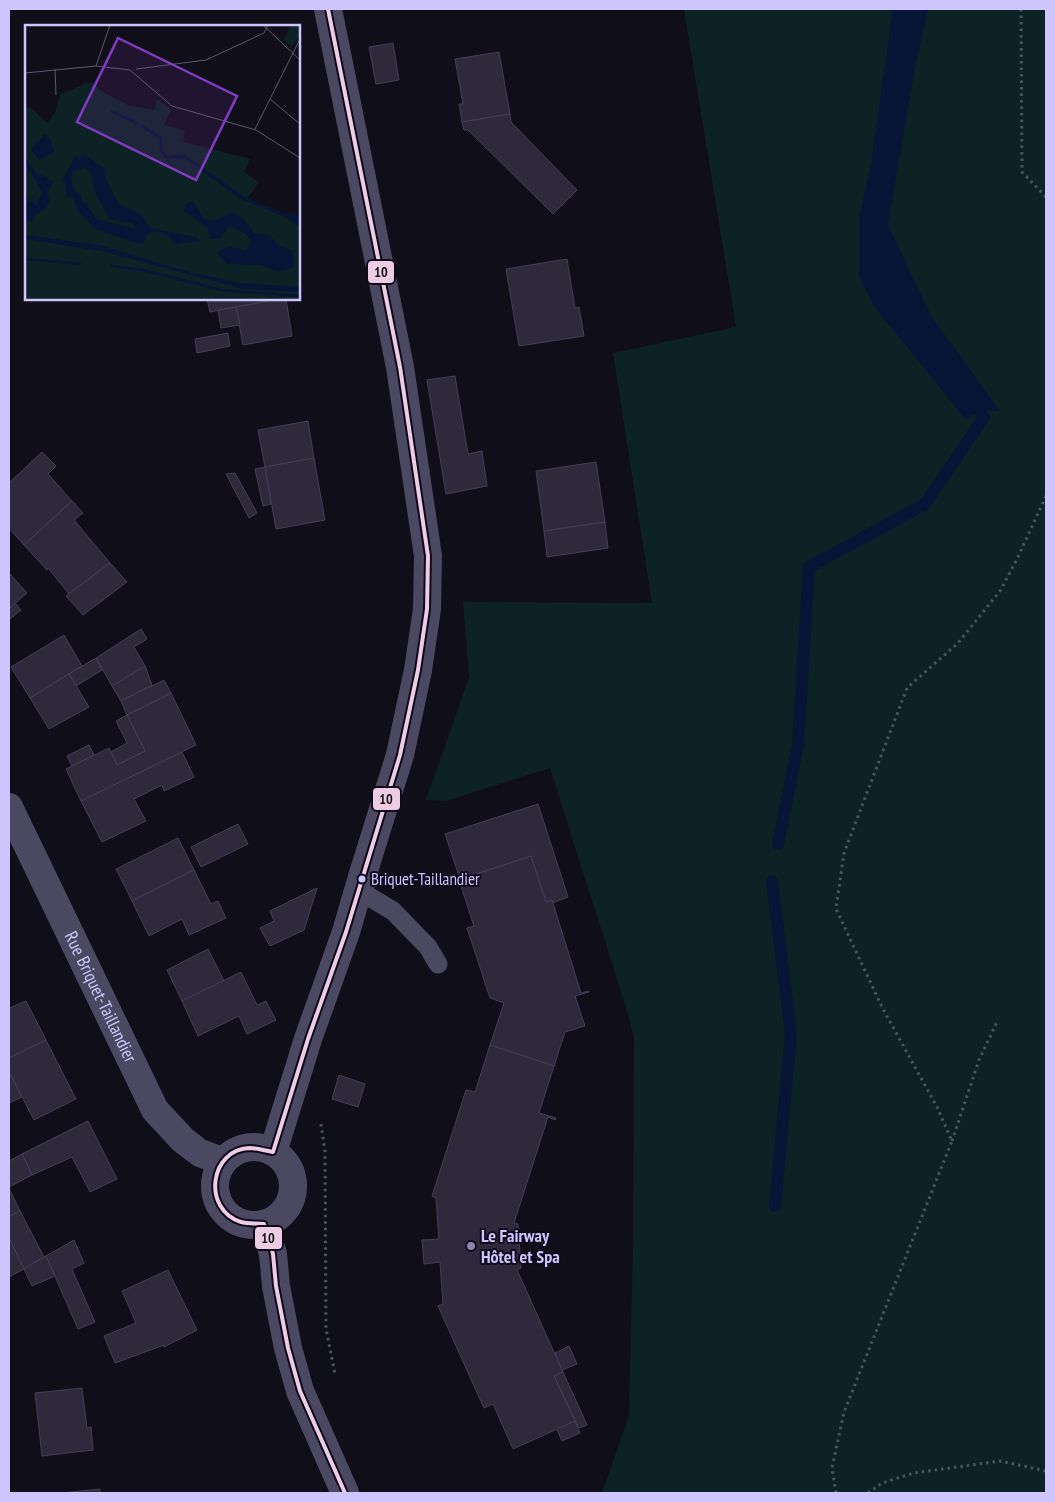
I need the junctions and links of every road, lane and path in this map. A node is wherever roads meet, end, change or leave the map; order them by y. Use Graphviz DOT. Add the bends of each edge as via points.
graph roads {
  1 [pos="328,9"];
  2 [pos="1021,9"];
  3 [pos="1046,197"];
  4 [pos="1046,496"];
  5 [pos="9,807"];
  6 [pos="358,890"];
  7 [pos="438,964"];
  8 [pos="998,1020"];
  9 [pos="320,1118"];
  10 [pos="952,1141"];
  11 [pos="273,1152"];
  12 [pos="222,1161"];
  13 [pos="264,1224"];
  14 [pos="337,1382"];
  15 [pos="1046,1470"];
  16 [pos="345,1493"];
  17 [pos="836,1493"];
  18 [pos="868,1493"];
  1 -- 6 [label="street" via="400,367 428,556 427,609 418,670 402,746"];
  2 -- 3 [label="path" via="1022,172"];
  4 -- 10 [label="path" via="1000,591 958,642 907,688 844,852 836,908 883,1009"];
  5 -- 12 [label="street, Rue Briquet-Taillandier" via="155,1110 200,1153"];
  6 -- 7 [label="lane" via="393,910 428,947"];
  6 -- 11 [label="street"];
  8 -- 10 [label="path" via="979,1060"];
  9 -- 14 [label="path" via="325,1152 326,1329"];
  10 -- 17 [label="path" via="844,1412 832,1468"];
  11 -- 12 [label="street" via="260,1147 246,1147 232,1152"];
  11 -- 13 [label="street" via="284,1160 290,1171 292,1197 276,1219"];
  12 -- 13 [label="street" via="214,1188 217,1202 236,1222"];
  13 -- 16 [label="street" via="273,1254 288,1348 300,1391"];
  15 -- 18 [label="path" via="1000,1461 914,1473 882,1484"];
}
